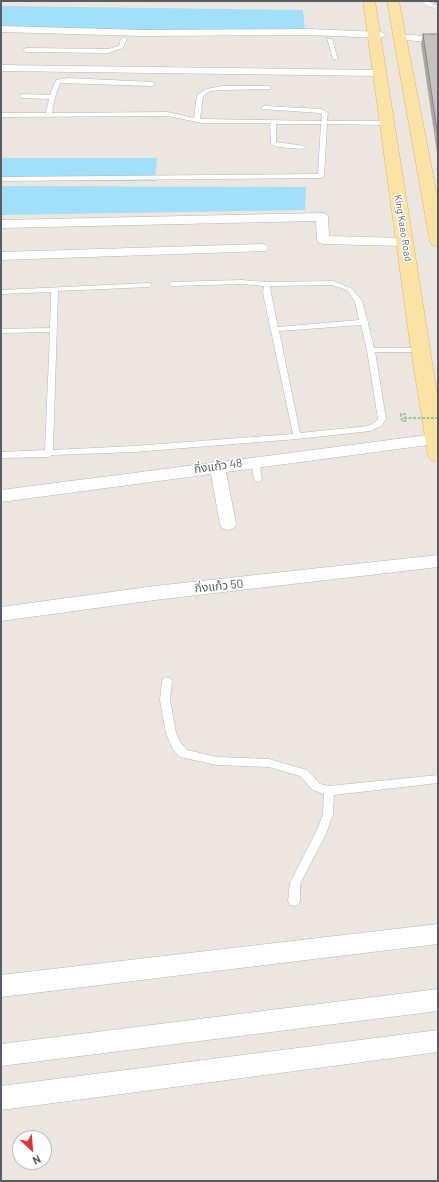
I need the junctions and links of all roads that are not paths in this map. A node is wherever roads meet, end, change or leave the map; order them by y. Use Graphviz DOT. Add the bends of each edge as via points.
graph roads {
  1 [pos="369,1"];
  2 [pos="393,1"];
  3 [pos="424,1"];
  4 [pos="435,6"];
  5 [pos="1,29"];
  6 [pos="378,35"];
  7 [pos="399,36"];
  8 [pos="1,38"];
  9 [pos="124,39"];
  10 [pos="329,39"];
  11 [pos="438,40"];
  12 [pos="26,50"];
  13 [pos="336,59"];
  14 [pos="1,68"];
  15 [pos="380,73"];
  16 [pos="152,84"];
  17 [pos="269,88"];
  18 [pos="22,96"];
  19 [pos="52,97"];
  20 [pos="264,108"];
  21 [pos="49,114"];
  22 [pos="1,115"];
  23 [pos="197,120"];
  24 [pos="273,122"];
  25 [pos="325,123"];
  26 [pos="387,124"];
  27 [pos="303,146"];
  28 [pos="423,168"];
  29 [pos="1,179"];
  30 [pos="1,224"];
  31 [pos="438,225"];
  32 [pos="405,242"];
  33 [pos="438,242"];
  34 [pos="262,248"];
  35 [pos="1,256"];
  36 [pos="172,284"];
  37 [pos="267,284"];
  38 [pos="149,285"];
  39 [pos="55,290"];
  40 [pos="1,292"];
  41 [pos="365,322"];
  42 [pos="275,329"];
  43 [pos="54,330"];
  44 [pos="1,332"];
  45 [pos="371,350"];
  46 [pos="420,350"];
  47 [pos="297,436"];
  48 [pos="435,439"];
  49 [pos="49,454"];
  50 [pos="1,455"];
  51 [pos="438,455"];
  52 [pos="255,461"];
  53 [pos="217,466"];
  54 [pos="258,479"];
  55 [pos="1,496"];
  56 [pos="228,524"];
  57 [pos="438,562"];
  58 [pos="1,614"];
  59 [pos="167,681"];
  60 [pos="438,779"];
  61 [pos="329,791"];
  62 [pos="294,901"];
  63 [pos="438,934"];
  64 [pos="1,986"];
  65 [pos="438,1000"];
  66 [pos="438,1041"];
  67 [pos="1,1055"];
  68 [pos="1,1098"];
  1 -- 6 [label="main road, King Kaeo Road"];
  2 -- 7 [label="main road"];
  3 -- 4 [label="lane"];
  5 -- 6 [label="street"];
  6 -- 10 [label="street"];
  6 -- 15 [label="main road, King Kaeo Road"];
  7 -- 11 [label="street"];
  7 -- 28 [label="main road"];
  8 -- 9 [label="street"];
  9 -- 10 [label="street"];
  9 -- 12 [label="lane" via="121,46 108,51"];
  10 -- 13 [label="lane"];
  14 -- 15 [label="street"];
  15 -- 26 [label="main road, King Kaeo Road"];
  16 -- 19 [label="lane" via="62,80 56,84"];
  17 -- 23 [label="lane" via="208,90 200,95"];
  18 -- 19 [label="lane"];
  19 -- 21 [label="lane"];
  20 -- 25 [label="lane" via="321,111 325,113"];
  21 -- 22 [label="lane"];
  21 -- 23 [label="lane" via="168,114"];
  23 -- 24 [label="lane"];
  24 -- 25 [label="lane"];
  24 -- 27 [label="lane" via="273,143"];
  25 -- 26 [label="lane"];
  25 -- 29 [label="lane" via="322,176"];
  26 -- 32 [label="main road, King Kaeo Road"];
  28 -- 31 [label="street"];
  28 -- 33 [label="main road"];
  30 -- 32 [label="street" via="322,217 323,240"];
  32 -- 46 [label="main road, King Kaeo Road"];
  34 -- 35 [label="street"];
  36 -- 37 [label="lane"];
  37 -- 41 [label="lane" via="326,282 349,289 358,301"];
  37 -- 42 [label="lane"];
  38 -- 39 [label="lane"];
  39 -- 40 [label="lane"];
  39 -- 43 [label="lane"];
  41 -- 42 [label="lane"];
  41 -- 45 [label="lane"];
  42 -- 47 [label="lane"];
  43 -- 44 [label="lane"];
  43 -- 49 [label="lane"];
  45 -- 46 [label="lane"];
  45 -- 47 [label="lane" via="382,419 378,424 370,428"];
  46 -- 48 [label="main road, King Kaeo Road"];
  47 -- 49 [label="lane"];
  48 -- 51 [label="main road, King Kaeo Road"];
  48 -- 52 [label="street, กิ่งแก้ว 48"];
  49 -- 50 [label="lane"];
  52 -- 53 [label="street, กิ่งแก้ว 48"];
  52 -- 54 [label="lane"];
  53 -- 55 [label="street, กิ่งแก้ว 48"];
  53 -- 56 [label="street"];
  57 -- 58 [label="street, กิ่งแก้ว 50" via="155,593"];
  59 -- 61 [label="lane" via="165,700 171,733 176,745 184,754 217,761 269,763 303,773 317,787"];
  60 -- 61 [label="lane"];
  61 -- 62 [label="lane" via="328,814 295,883"];
  63 -- 64 [label="street"];
  65 -- 67 [label="street"];
  66 -- 68 [label="street"];
}
